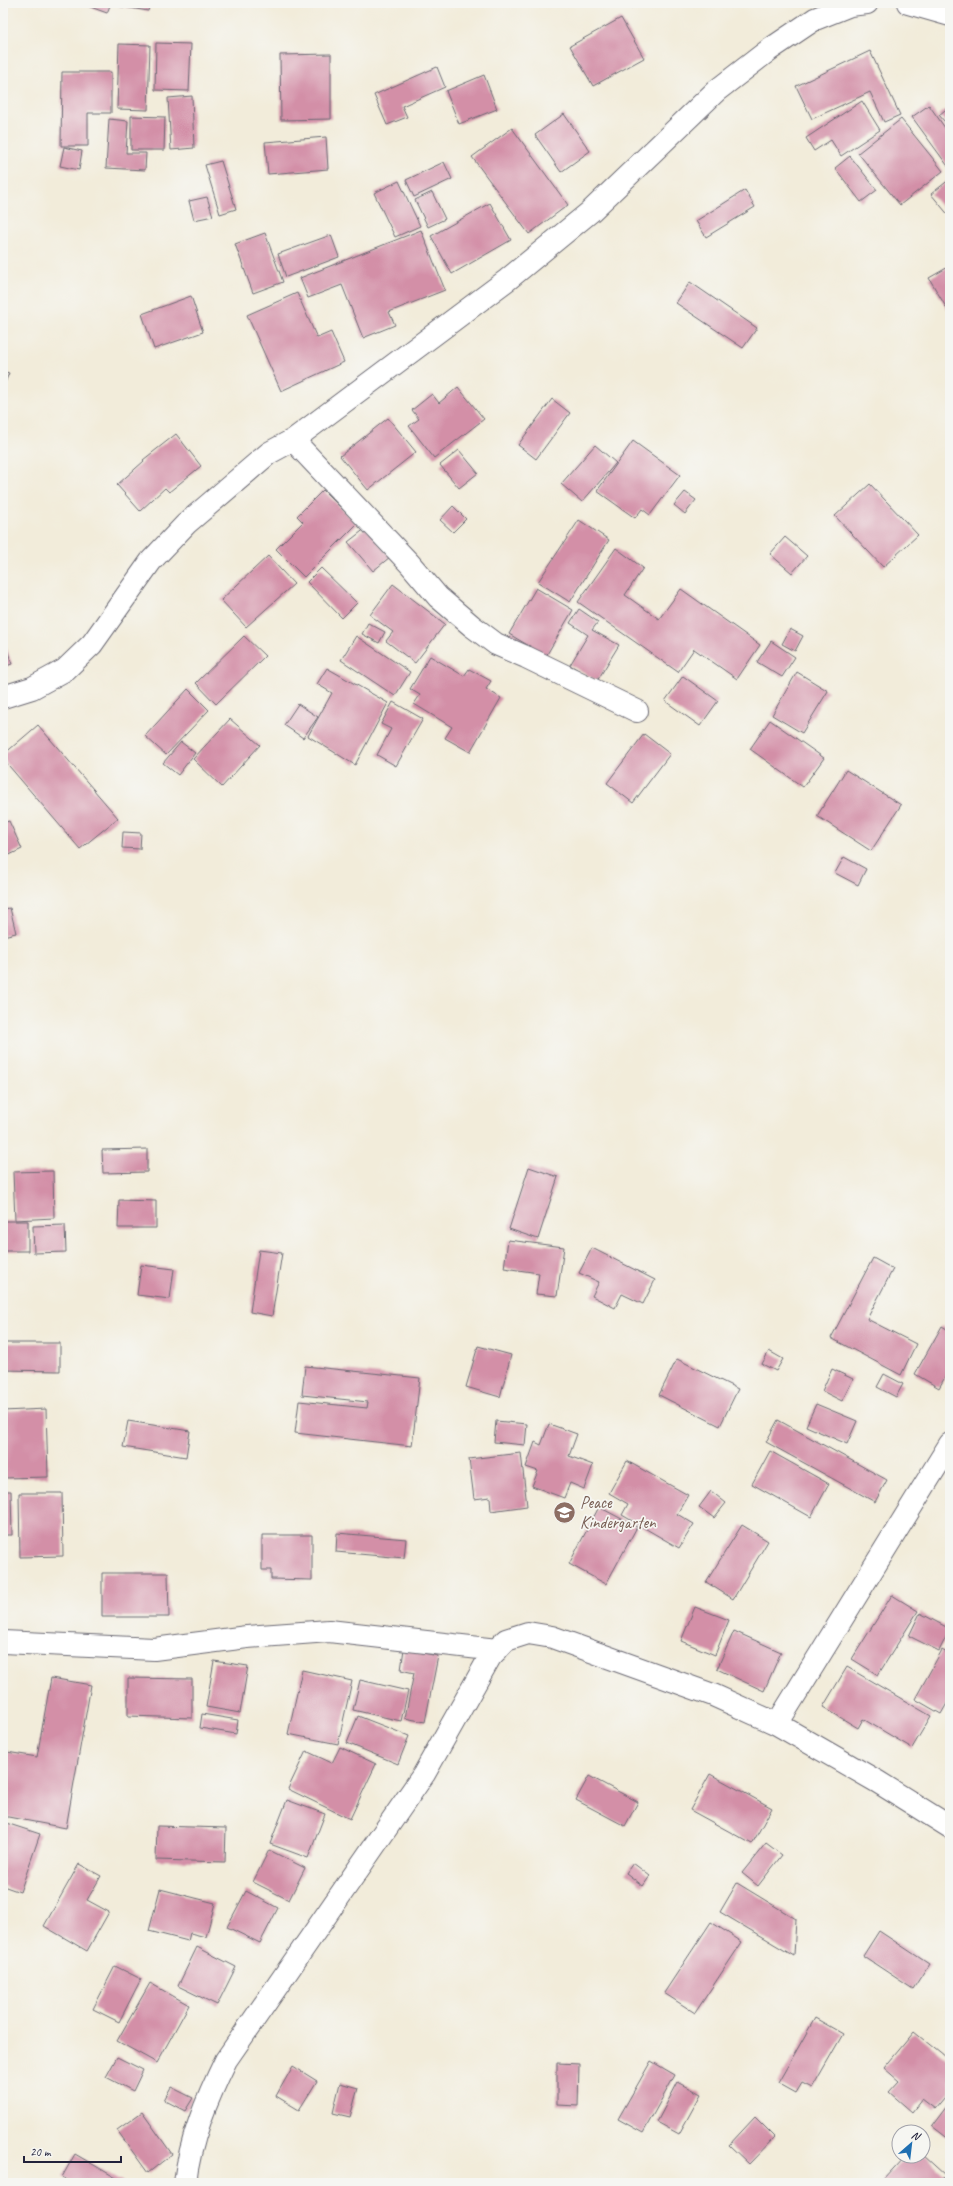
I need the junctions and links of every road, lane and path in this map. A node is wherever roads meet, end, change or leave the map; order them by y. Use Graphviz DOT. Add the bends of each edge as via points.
graph roads {
  1 [pos="867,3"];
  2 [pos="908,3"];
  3 [pos="950,15"];
  4 [pos="293,440"];
  5 [pos="3,697"];
  6 [pos="637,711"];
  7 [pos="950,1444"];
  8 [pos="3,1642"];
  9 [pos="497,1650"];
  10 [pos="777,1724"];
  11 [pos="950,1827"];
  12 [pos="185,2183"];
  1 -- 4 [label="street" via="850,5 815,19 769,50 716,91 590,212 507,280"];
  2 -- 3 [label="street"];
  4 -- 5 [label="street" via="269,453 186,524 151,561 92,644 65,670 32,688"];
  4 -- 6 [label="street" via="438,597 472,626 496,644"];
  7 -- 10 [label="street"];
  8 -- 9 [label="street" via="154,1649 247,1637 329,1631"];
  9 -- 10 [label="street" via="506,1640 528,1633 552,1637 713,1696"];
  9 -- 12 [label="street" via="474,1682 424,1774 226,2060 208,2096 195,2134"];
  10 -- 11 [label="street"];
}
